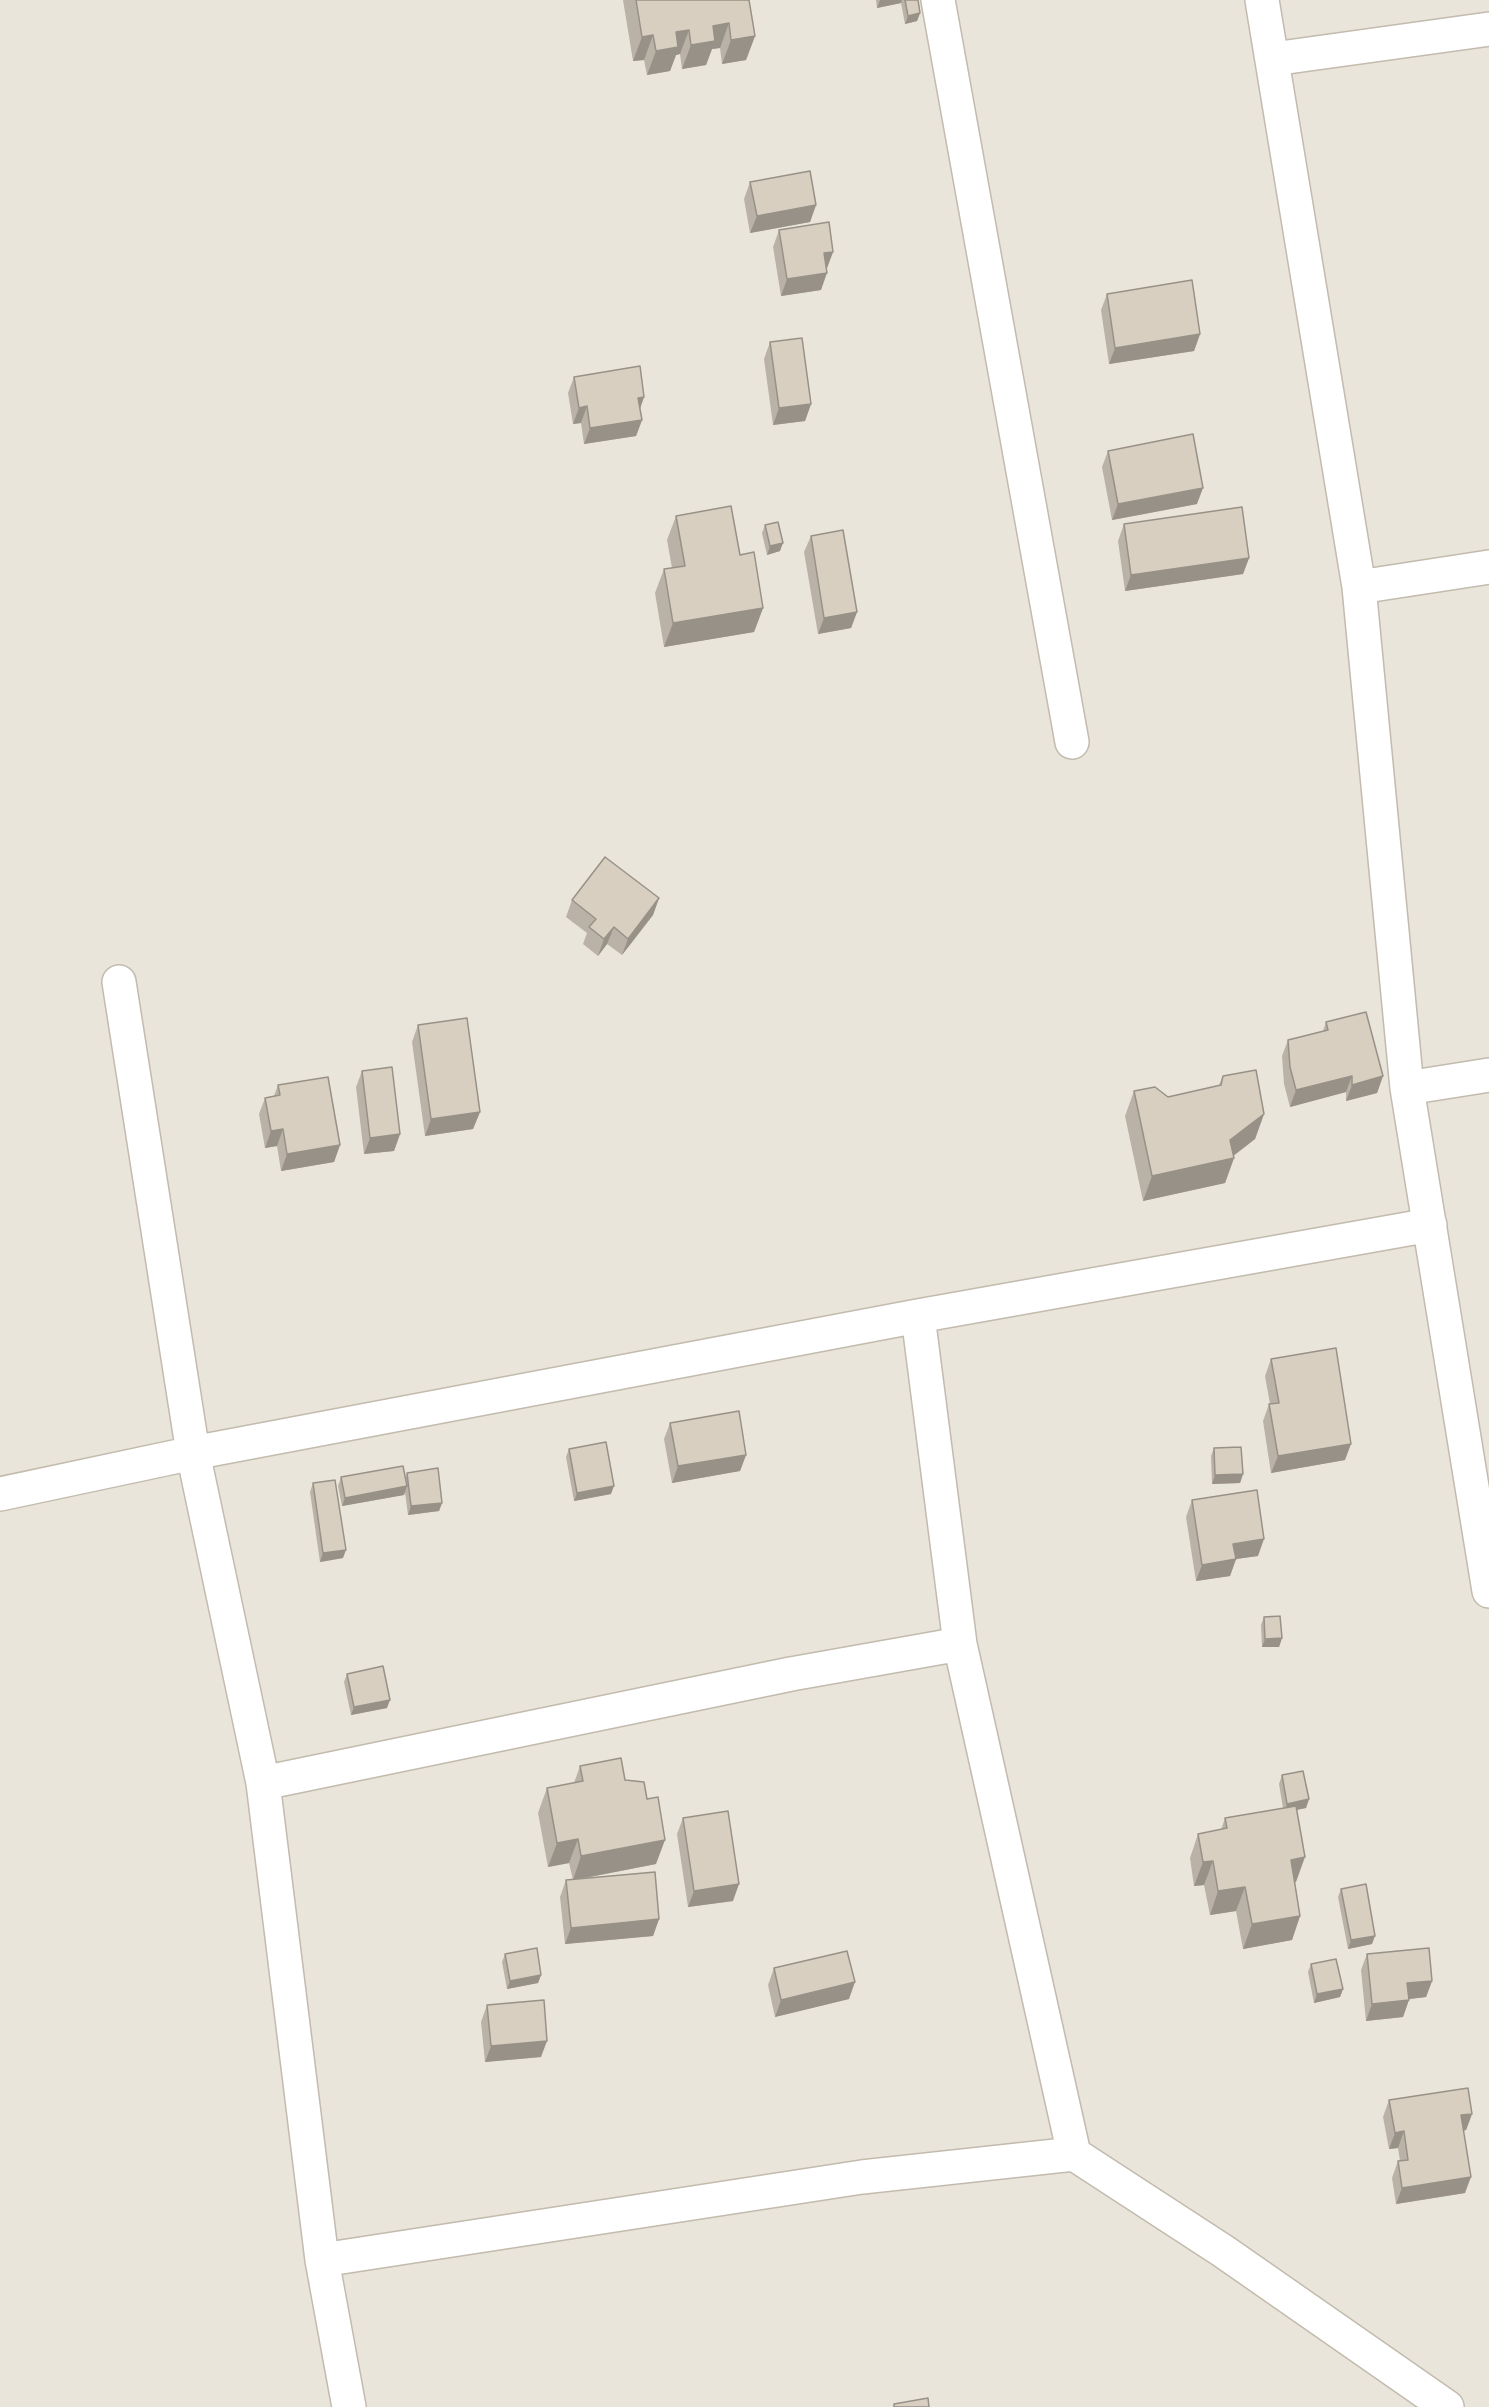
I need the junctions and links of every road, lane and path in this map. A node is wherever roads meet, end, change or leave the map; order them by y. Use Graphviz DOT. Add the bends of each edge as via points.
graph roads {
  1 [pos="938,0"];
  2 [pos="1262,0"];
  3 [pos="1489,28"];
  4 [pos="1273,59"];
  5 [pos="1489,567"];
  6 [pos="1359,587"];
  7 [pos="1072,742"];
  8 [pos="119,982"];
  9 [pos="1489,1075"];
  10 [pos="1407,1088"];
  11 [pos="1430,1225"];
  12 [pos="918,1316"];
  13 [pos="193,1453"];
  14 [pos="0,1494"];
  15 [pos="1489,1591"];
  16 [pos="960,1644"];
  17 [pos="263,1783"];
  18 [pos="1074,2154"];
  19 [pos="322,2260"];
  20 [pos="349,2407"];
  21 [pos="1447,2407"];
  1 -- 7 [label="street"];
  2 -- 4 [label="street"];
  3 -- 4 [label="street"];
  4 -- 6 [label="street"];
  5 -- 6 [label="street"];
  6 -- 10 [label="street"];
  8 -- 13 [label="street"];
  9 -- 10 [label="street"];
  10 -- 11 [label="street"];
  11 -- 12 [label="street"];
  11 -- 15 [label="street"];
  12 -- 13 [label="street"];
  12 -- 16 [label="street"];
  13 -- 14 [label="street"];
  13 -- 17 [label="street"];
  16 -- 17 [label="street" via="791,1674"];
  16 -- 18 [label="street"];
  17 -- 19 [label="street"];
  18 -- 19 [label="street" via="862,2177"];
  18 -- 21 [label="street"];
  19 -- 20 [label="street"];
}
